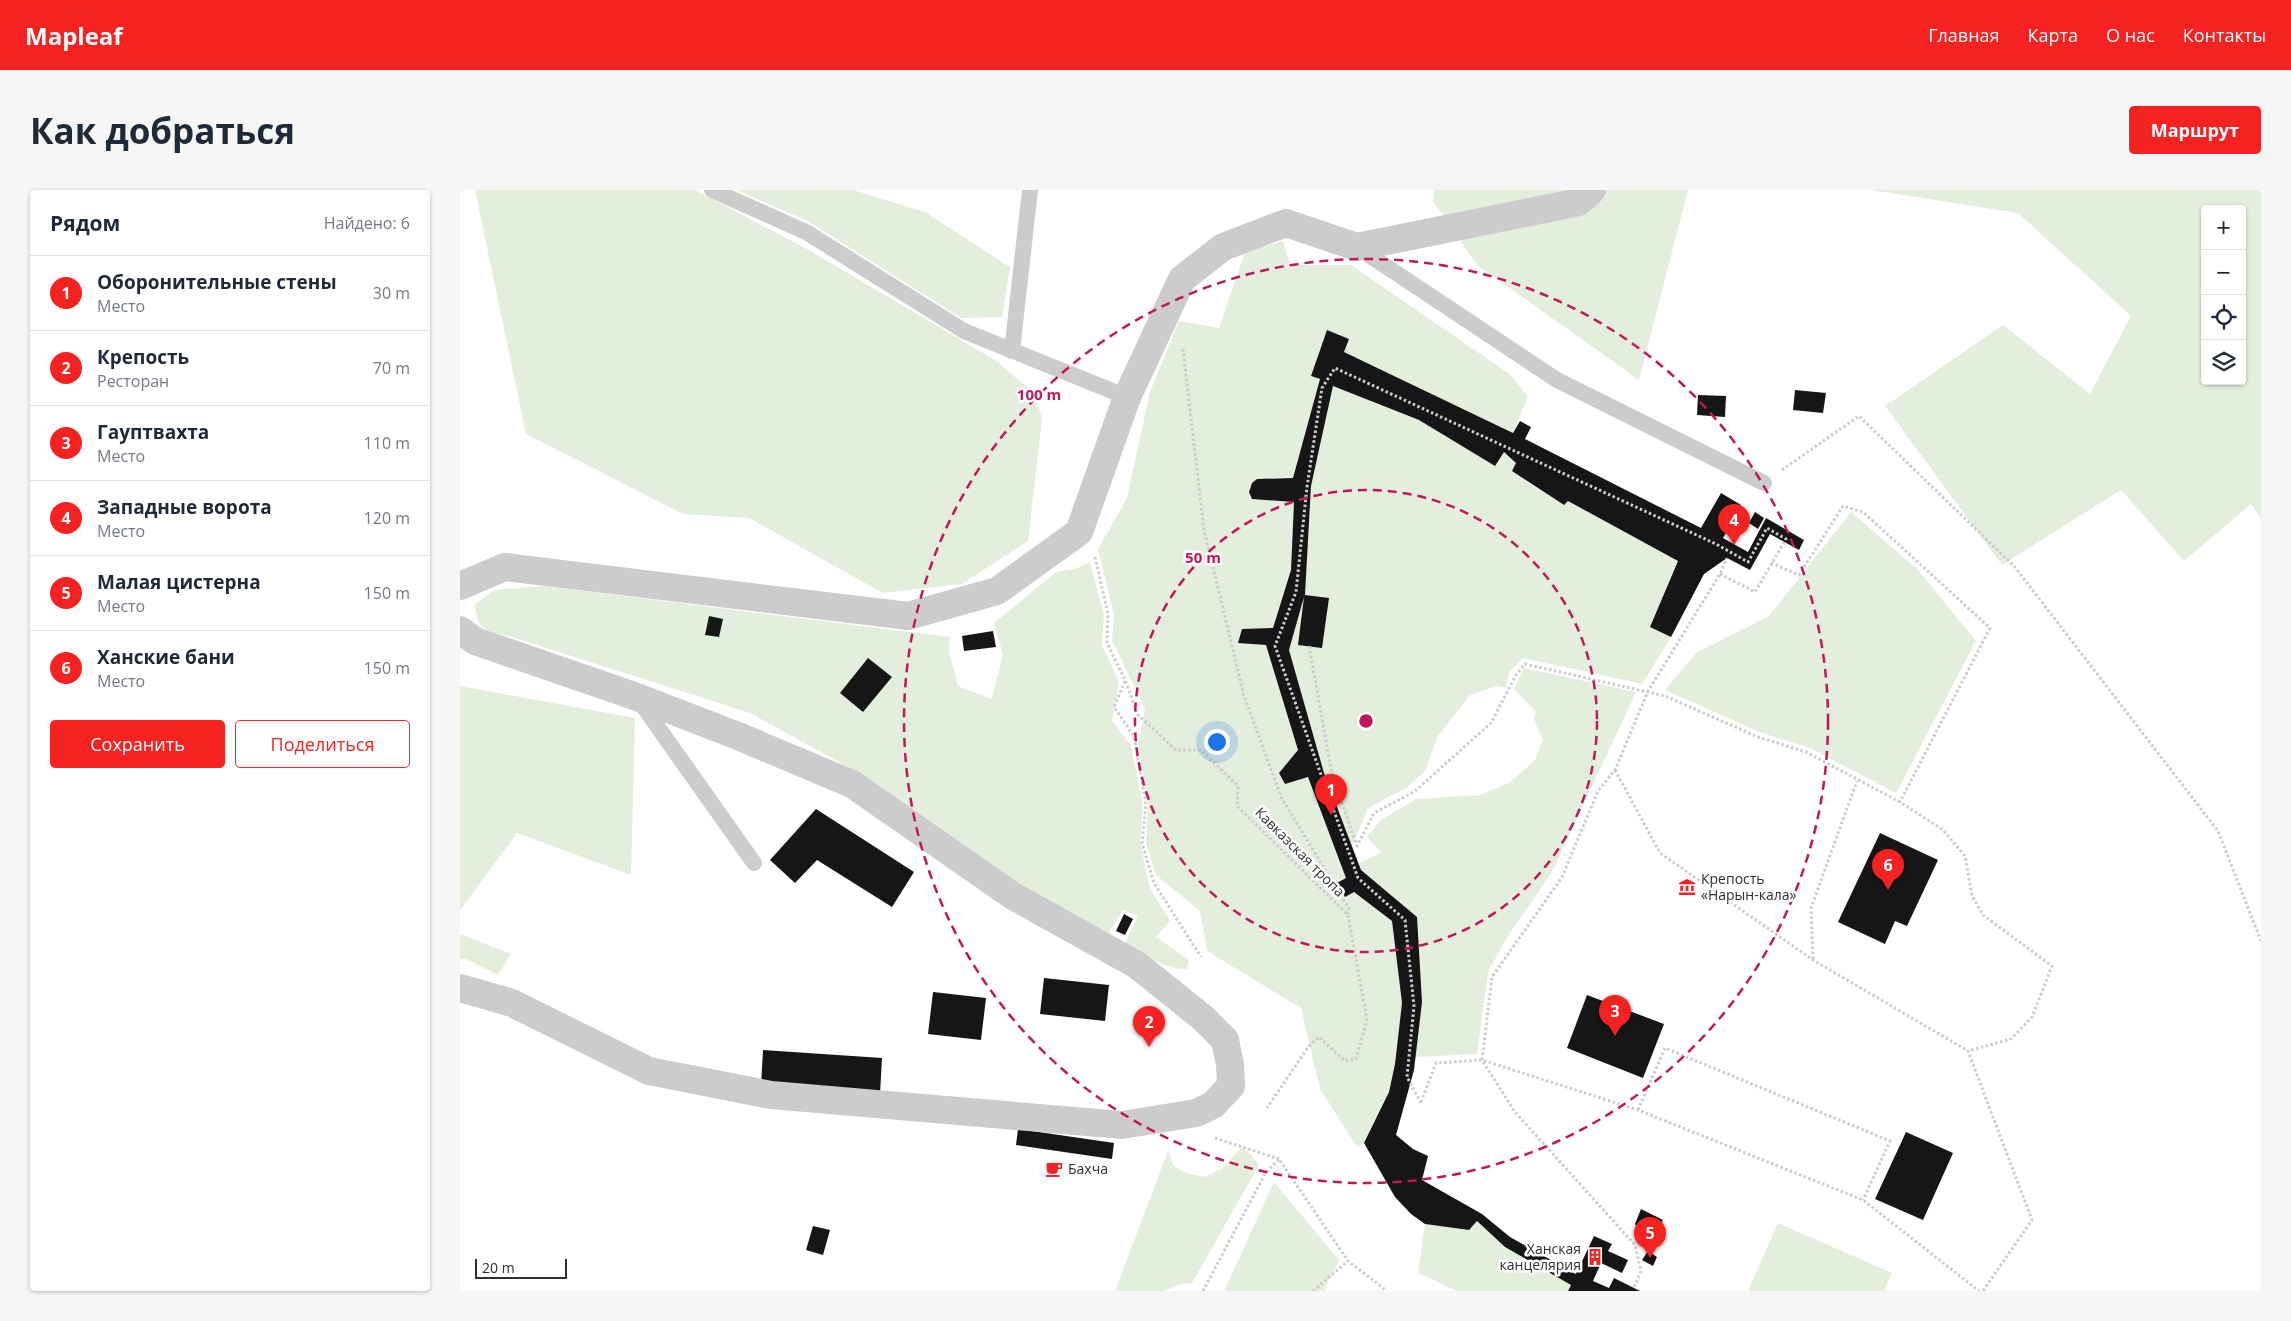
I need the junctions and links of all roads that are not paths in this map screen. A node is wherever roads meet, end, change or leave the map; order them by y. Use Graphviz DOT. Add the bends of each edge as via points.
graph roads {
  1 [pos="712,190"];
  2 [pos="1030,190"];
  3 [pos="1592,190"];
  4 [pos="1356,247"];
  5 [pos="1012,351"];
  6 [pos="1127,397"];
  7 [pos="1764,483"];
  8 [pos="460,586"];
  9 [pos="460,630"];
  10 [pos="636,697"];
  11 [pos="754,863"];
  12 [pos="460,988"];
  1 -- 5 [label="lane" via="806,232 964,331"];
  2 -- 5 [label="lane"];
  3 -- 4 [label="street" via="1579,202"];
  4 -- 6 [label="street" via="1286,223 1223,247 1182,279"];
  4 -- 7 [label="lane" via="1557,380"];
  5 -- 6 [label="lane"];
  6 -- 8 [label="street" via="1079,532 997,591 908,616 505,567"];
  9 -- 10 [label="street" via="475,641"];
  10 -- 11 [label="lane"];
  10 -- 12 [label="street" via="852,784 1013,896 1137,965 1225,1040 1230,1086 1212,1105 1196,1113 1122,1125 771,1095 649,1071 512,1003"];
}
